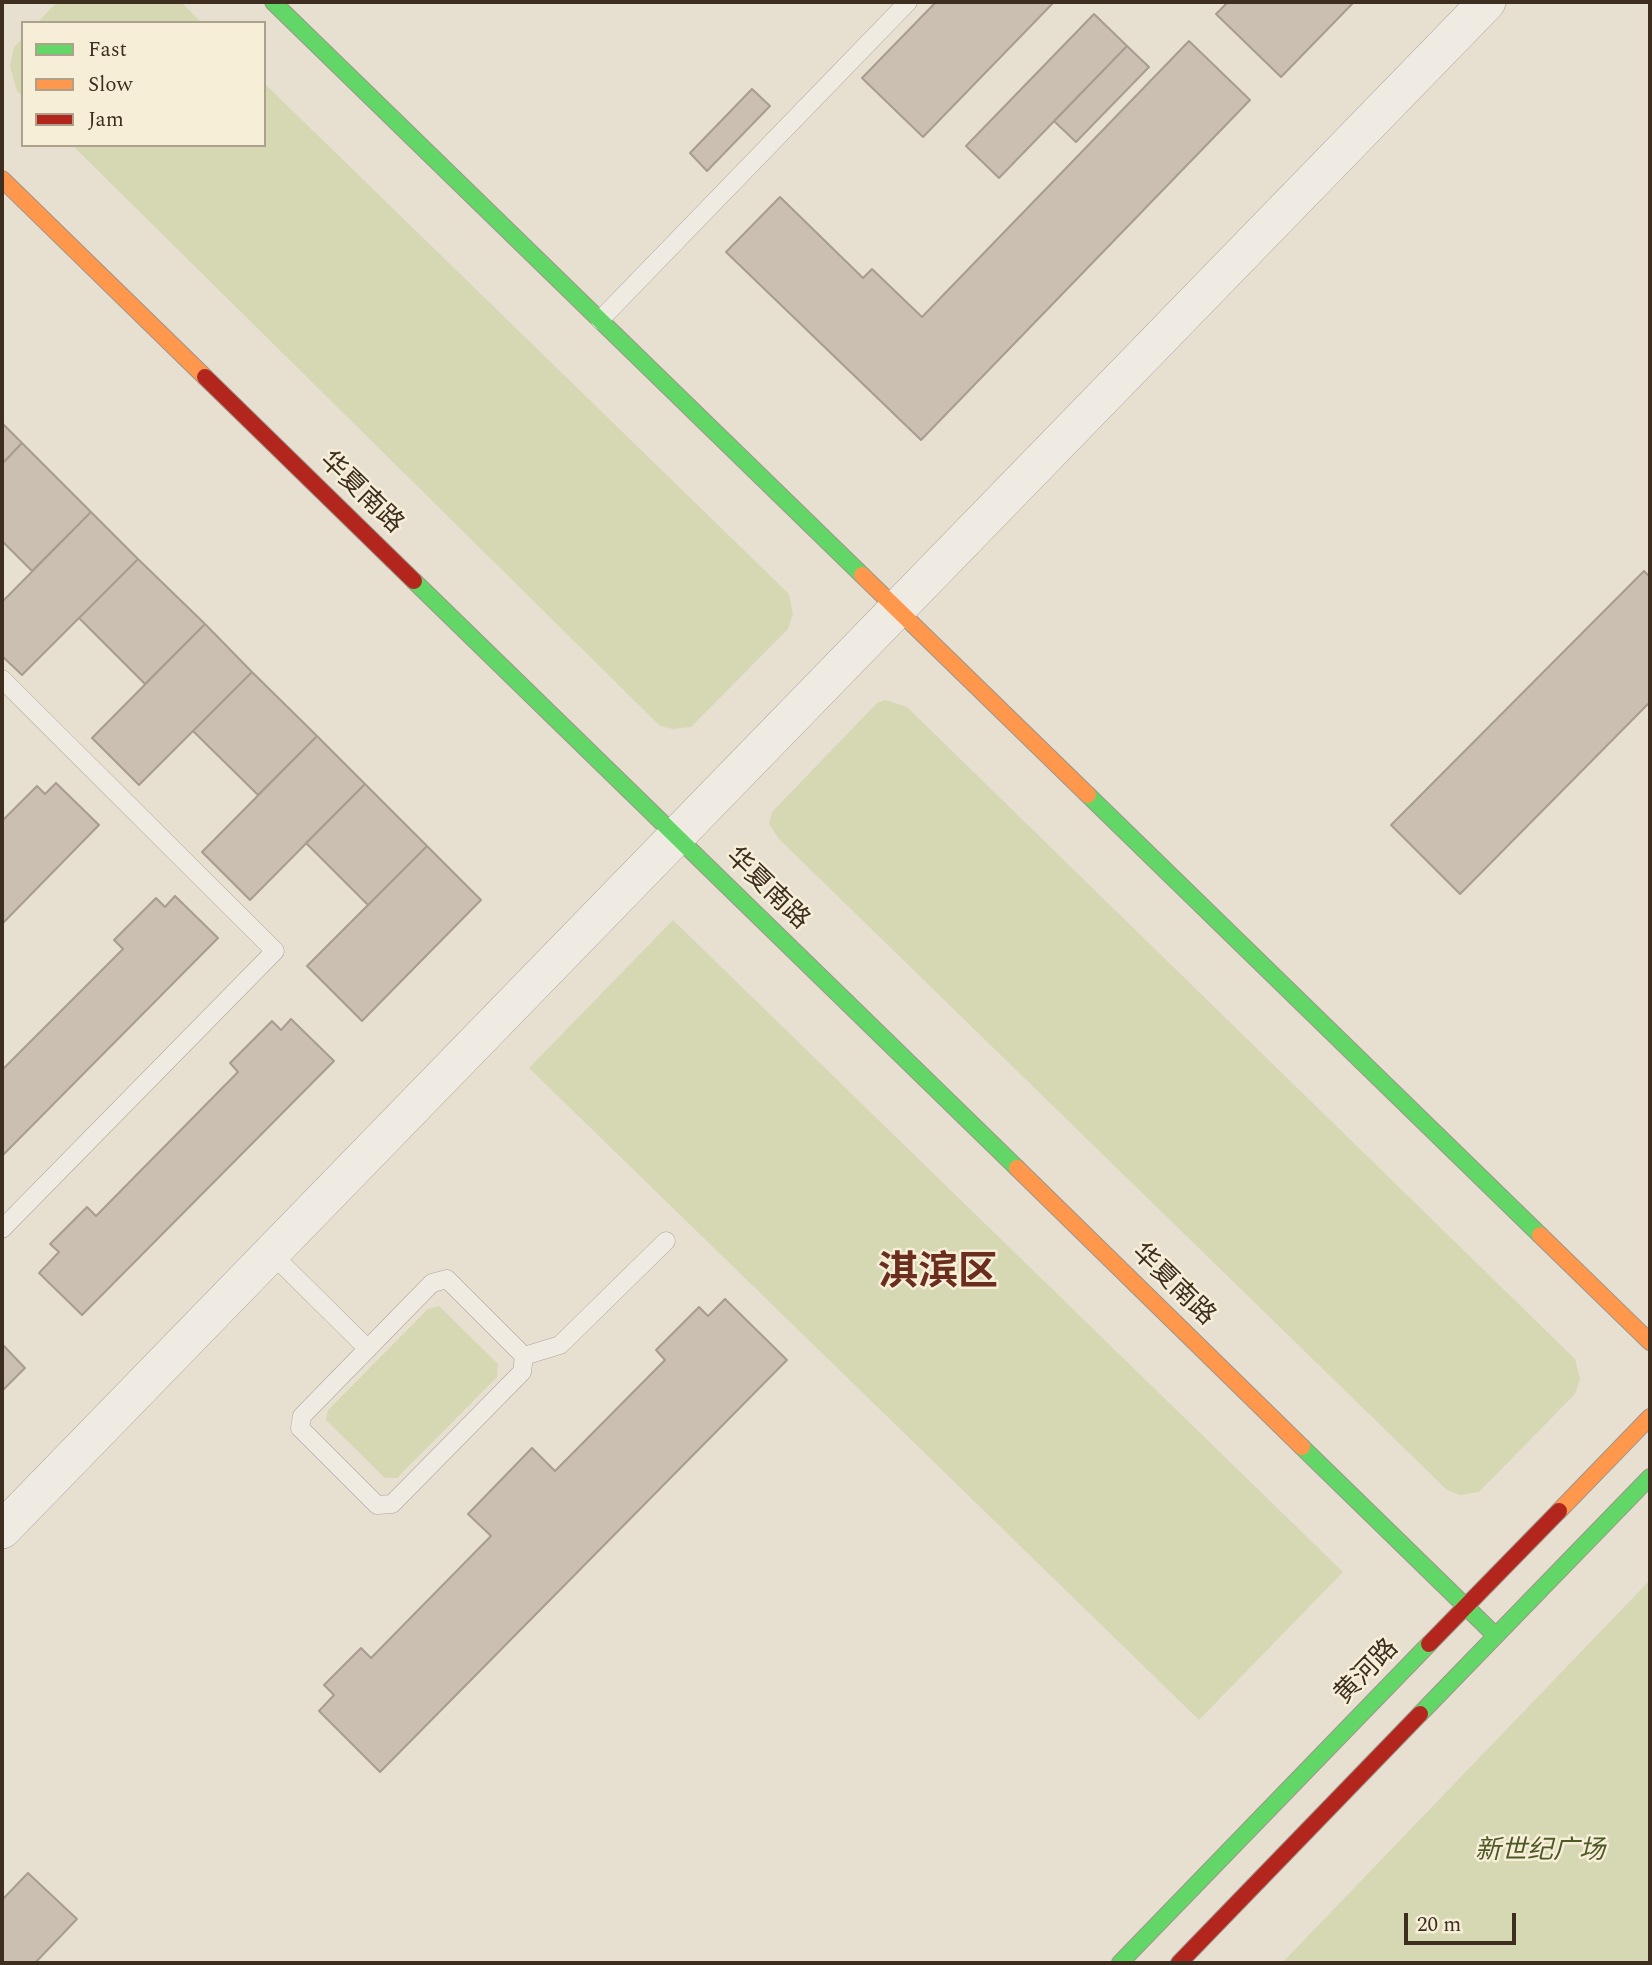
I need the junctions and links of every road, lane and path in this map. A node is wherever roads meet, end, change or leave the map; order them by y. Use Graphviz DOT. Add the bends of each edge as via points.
graph roads {
  1 [pos="273,2"];
  2 [pos="908,2"];
  3 [pos="1487,2"];
  4 [pos="2,179"];
  5 [pos="600,320"];
  6 [pos="897,609"];
  7 [pos="2,679"];
  8 [pos="676,836"];
  9 [pos="2,1228"];
  10 [pos="666,1241"];
  11 [pos="271,1253"];
  12 [pos="1650,1342"];
  13 [pos="368,1349"];
  14 [pos="524,1356"];
  15 [pos="1650,1417"];
  16 [pos="1650,1477"];
  17 [pos="2,1530"];
  18 [pos="1466,1606"];
  19 [pos="1496,1636"];
  20 [pos="1120,1963"];
  21 [pos="1179,1963"];
  1 -- 5 [label="street"];
  2 -- 5 [label="lane"];
  3 -- 6 [label="street"];
  4 -- 8 [label="street, 华夏南路"];
  5 -- 6 [label="street"];
  6 -- 8 [label="street"];
  6 -- 12 [label="street"];
  7 -- 9 [label="lane" via="275,951"];
  8 -- 11 [label="street"];
  8 -- 18 [label="street, 华夏南路"];
  10 -- 14 [label="lane" via="560,1345"];
  11 -- 13 [label="lane"];
  11 -- 17 [label="street"];
  13 -- 14 [label="lane" via="432,1283 447,1279"];
  13 -- 14 [label="lane" via="302,1416 300,1428 377,1504 392,1504 522,1372"];
  15 -- 18 [label="street, 黄河路"];
  16 -- 19 [label="street"];
  18 -- 19 [label="street, 华夏南路"];
  18 -- 20 [label="street, 黄河路"];
  19 -- 21 [label="street"];
}
